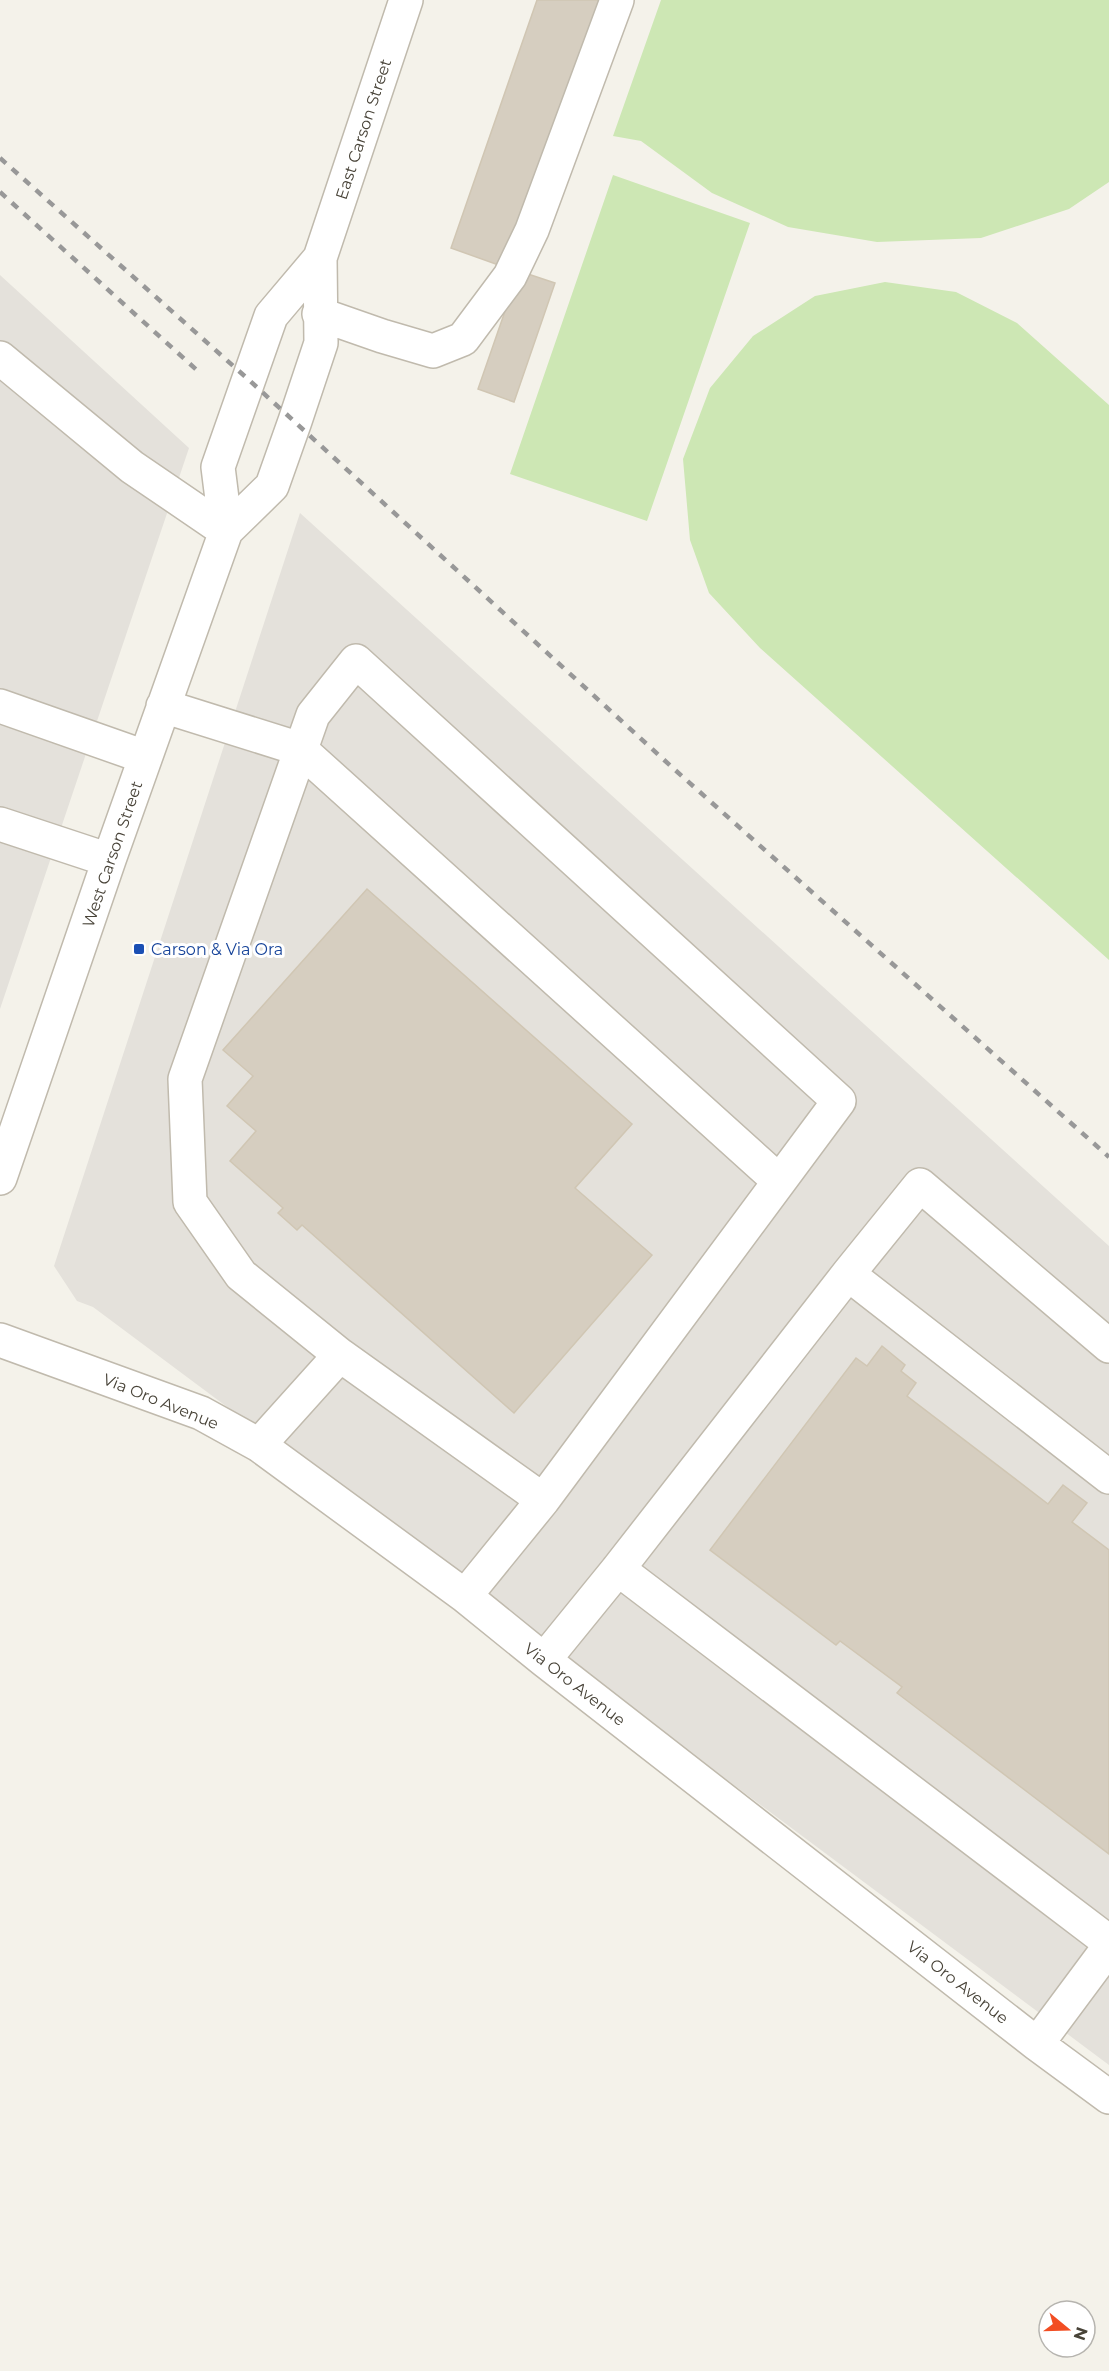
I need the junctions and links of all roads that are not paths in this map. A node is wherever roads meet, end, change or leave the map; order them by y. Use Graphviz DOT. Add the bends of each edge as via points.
graph roads {
  1 [pos="406,0"];
  2 [pos="617,0"];
  3 [pos="320,258"];
  4 [pos="319,314"];
  5 [pos="0,358"];
  6 [pos="226,531"];
  7 [pos="0,706"];
  8 [pos="163,706"];
  9 [pos="300,749"];
  10 [pos="145,757"];
  11 [pos="0,824"];
  12 [pos="109,860"];
  13 [pos="0,1178"];
  14 [pos="779,1181"];
  15 [pos="848,1274"];
  16 [pos="0,1340"];
  17 [pos="1109,1346"];
  18 [pos="340,1355"];
  19 [pos="259,1445"];
  20 [pos="1109,1477"];
  21 [pos="543,1500"];
  22 [pos="618,1569"];
  23 [pos="465,1596"];
  24 [pos="544,1660"];
  25 [pos="1109,1942"];
  26 [pos="1109,1947"];
  27 [pos="1037,2044"];
  28 [pos="1109,2097"];
  1 -- 3 [label="street, East Carson Street"];
  2 -- 4 [label="street" via="532,230 510,276 463,339 433,351"];
  3 -- 4 [label="street, West Carson Street"];
  3 -- 6 [label="street, West Carson Street" via="271,316 218,467"];
  4 -- 6 [label="street, West Carson Street" via="321,343 273,486"];
  5 -- 6 [label="street" via="132,467"];
  6 -- 8 [label="street, West Carson Street"];
  7 -- 10 [label="street"];
  8 -- 9 [label="street"];
  8 -- 10 [label="street, West Carson Street"];
  9 -- 14 [label="street"];
  9 -- 14 [label="street" via="313,715 356,661 839,1101"];
  9 -- 18 [label="street" via="185,1079 190,1202 241,1275"];
  10 -- 12 [label="street, West Carson Street"];
  11 -- 12 [label="street"];
  12 -- 13 [label="street, West Carson Street"];
  14 -- 21 [label="street"];
  15 -- 17 [label="street" via="920,1185"];
  15 -- 20 [label="street"];
  15 -- 22 [label="street"];
  16 -- 19 [label="street, Via Oro Avenue" via="201,1413"];
  18 -- 19 [label="street"];
  18 -- 21 [label="street"];
  19 -- 23 [label="street, Via Oro Avenue"];
  21 -- 23 [label="street"];
  22 -- 24 [label="street"];
  22 -- 25 [label="street"];
  23 -- 24 [label="street, Via Oro Avenue"];
  24 -- 27 [label="street, Via Oro Avenue"];
  26 -- 27 [label="street"];
  27 -- 28 [label="street, Via Oro Avenue"];
}
